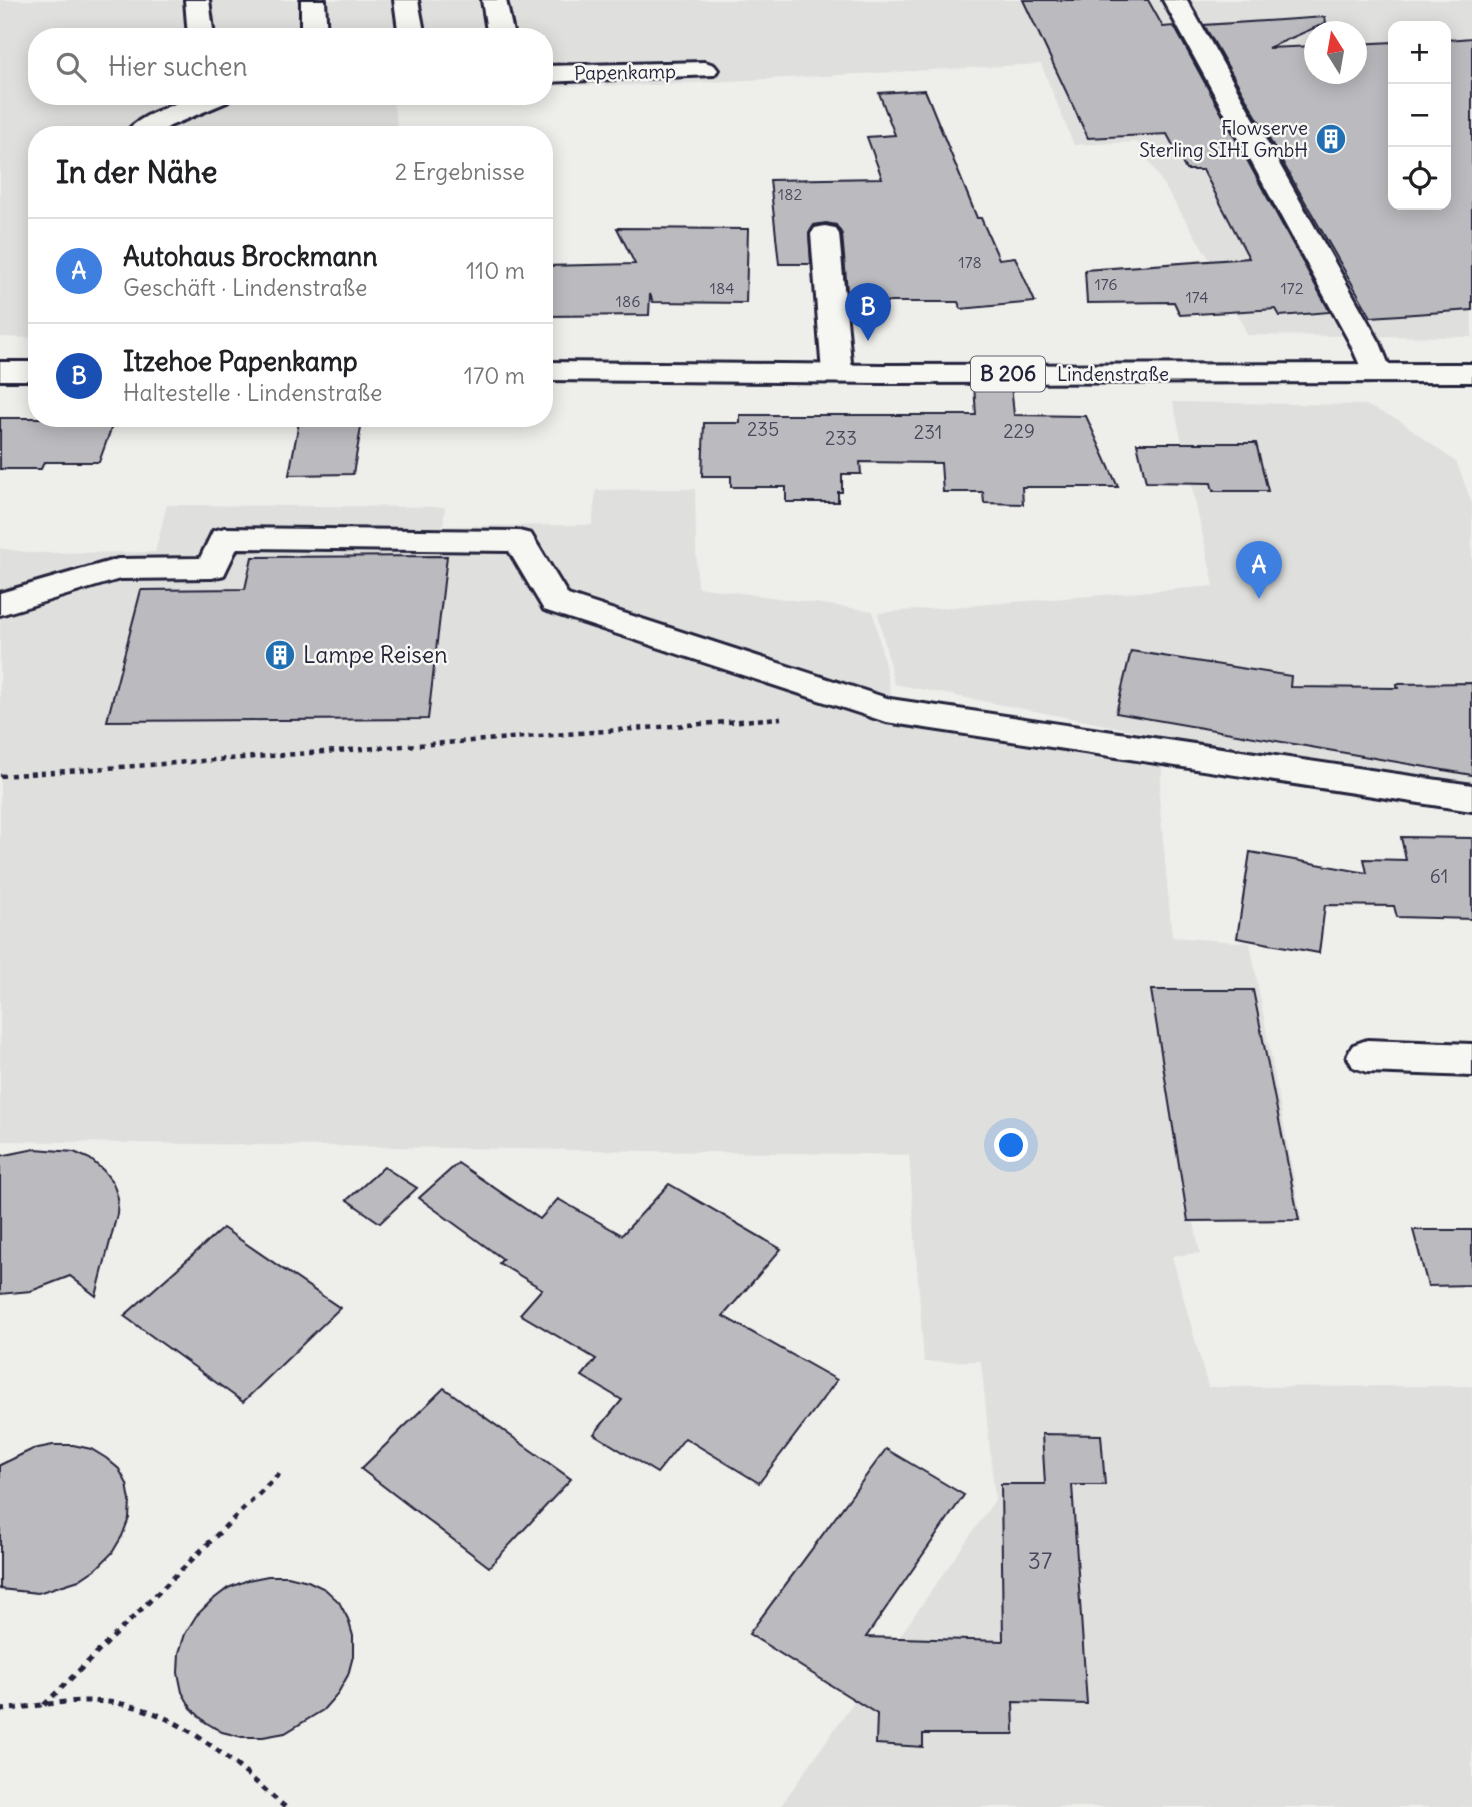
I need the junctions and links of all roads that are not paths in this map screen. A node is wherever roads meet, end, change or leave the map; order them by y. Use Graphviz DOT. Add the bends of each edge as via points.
graph roads {
  1 [pos="197,0"];
  2 [pos="313,0"];
  3 [pos="406,0"];
  4 [pos="494,0"];
  5 [pos="1175,0"];
  6 [pos="200,28"];
  7 [pos="314,28"];
  8 [pos="411,28"];
  9 [pos="499,28"];
  10 [pos="705,70"];
  11 [pos="553,74"];
  12 [pos="194,105"];
  13 [pos="151,126"];
  14 [pos="825,234"];
  15 [pos="0,371"];
  16 [pos="28,371"];
  17 [pos="553,371"];
  18 [pos="837,373"];
  19 [pos="1377,373"];
  20 [pos="1472,373"];
  21 [pos="0,604"];
  22 [pos="1472,798"];
  23 [pos="1367,1056"];
  24 [pos="1472,1060"];
  1 -- 6 [label="main road"];
  2 -- 7 [label="main road"];
  3 -- 8 [label="main road"];
  4 -- 9 [label="main road"];
  5 -- 19 [label="main road" via="1365,343"];
  10 -- 11 [label="main road, Papenkamp"];
  12 -- 13 [label="main road"];
  14 -- 18 [label="main road"];
  15 -- 16 [label="main road"];
  17 -- 18 [label="main road, Lindenstraße / B 206"];
  18 -- 19 [label="main road, Lindenstraße / B 206"];
  19 -- 20 [label="main road, Lindenstraße / B 206"];
  21 -- 22 [label="main road" via="118,569 212,568 225,538 519,541 556,602 886,710"];
  23 -- 24 [label="main road"];
}
